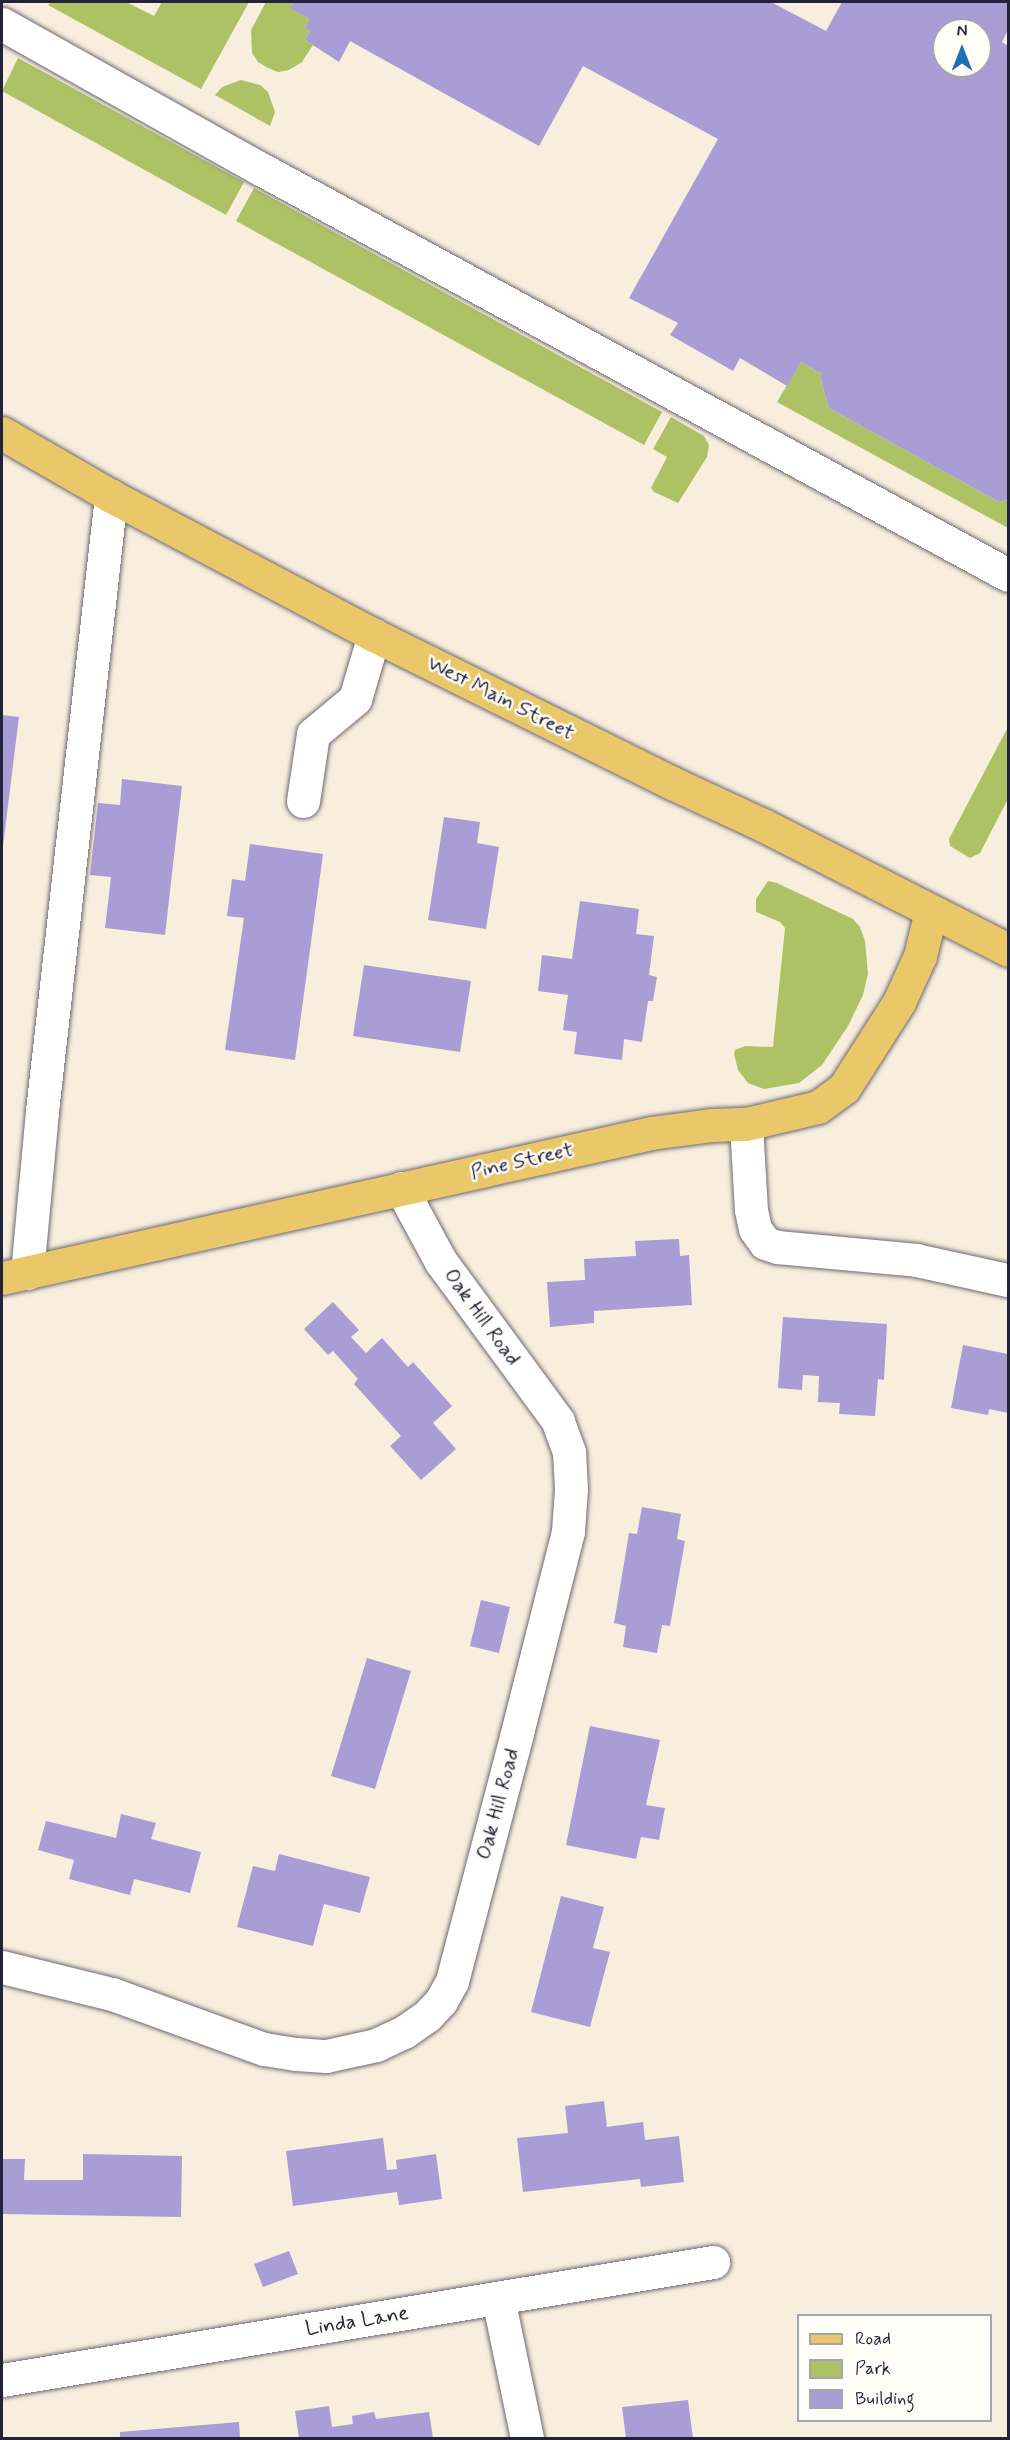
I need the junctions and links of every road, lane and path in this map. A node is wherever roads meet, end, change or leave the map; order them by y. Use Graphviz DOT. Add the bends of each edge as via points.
graph roads {
  1 [pos="2,24"];
  2 [pos="2,433"];
  3 [pos="111,496"];
  4 [pos="1008,576"];
  5 [pos="374,635"];
  6 [pos="303,801"];
  7 [pos="931,911"];
  8 [pos="1008,950"];
  9 [pos="746,1124"];
  10 [pos="401,1188"];
  11 [pos="14,1276"];
  12 [pos="1008,1280"];
  13 [pos="2,1967"];
  14 [pos="713,2262"];
  15 [pos="498,2298"];
  16 [pos="2,2380"];
  17 [pos="527,2439"];
  1 -- 4 [label="street"];
  2 -- 3 [label="main road, West Main Street"];
  3 -- 5 [label="main road, West Main Street"];
  3 -- 11 [label="street" via="42,1111"];
  5 -- 6 [label="street" via="355,699 313,734"];
  5 -- 7 [label="main road, West Main Street"];
  7 -- 8 [label="main road, West Main Street"];
  7 -- 9 [label="main road, Pine Street" via="920,956 899,1002 844,1088 818,1107"];
  9 -- 10 [label="main road, Pine Street" via="651,1132"];
  9 -- 12 [label="street" via="751,1210 755,1229 765,1243 916,1260"];
  10 -- 11 [label="main road, Pine Street"];
  10 -- 13 [label="street, Oak Hill Road" via="441,1262 558,1421 569,1452 570,1470 568,1532 454,1970 441,2001 404,2032 376,2045 326,2056 296,2054 264,2049 112,1994"];
  14 -- 15 [label="street, Linda Lane"];
  15 -- 16 [label="street, Linda Lane"];
  15 -- 17 [label="street"];
}
